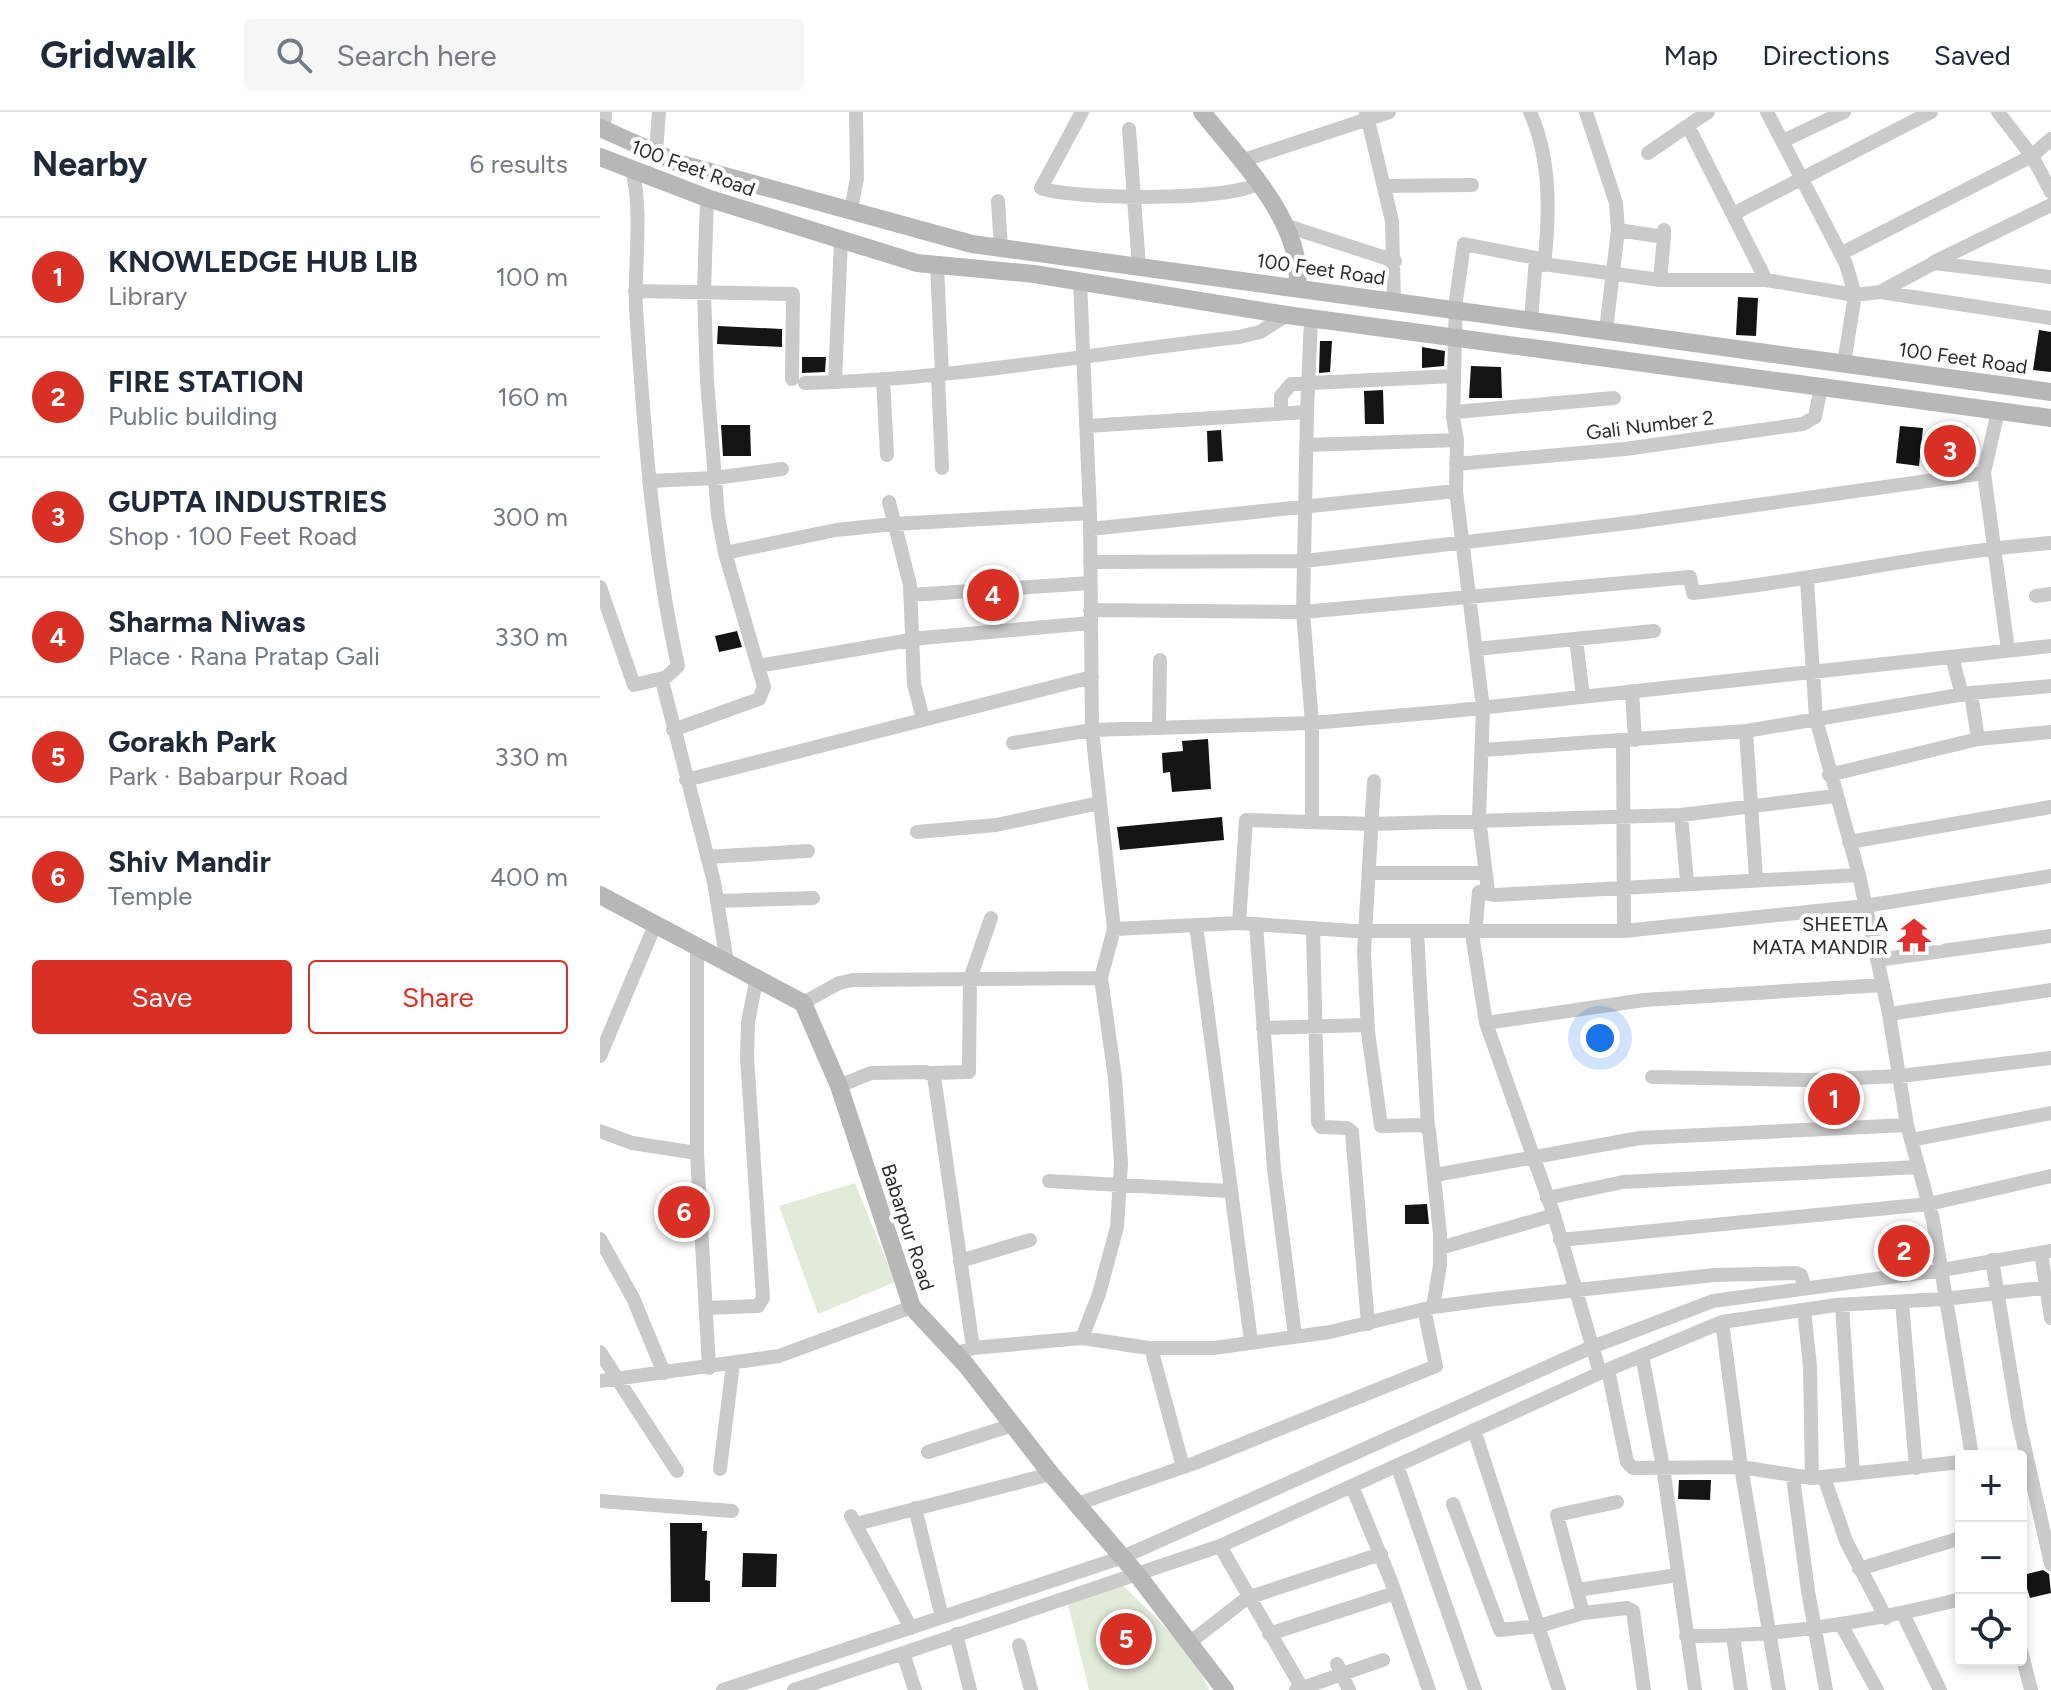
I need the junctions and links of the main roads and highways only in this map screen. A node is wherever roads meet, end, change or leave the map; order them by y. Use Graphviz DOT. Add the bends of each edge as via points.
graph roads {
  1 [pos="1206,113"];
  2 [pos="603,123"];
  3 [pos="600,157"];
  4 [pos="1297,288"];
  5 [pos="1844,363"];
  6 [pos="1840,390"];
  7 [pos="2051,392"];
  8 [pos="2051,418"];
  9 [pos="600,895"];
  10 [pos="1225,1690"];
  1 -- 4 [label="main road" via="1287,226 1296,249"];
  2 -- 4 [label="main road, 100 Feet Road" via="681,164 972,244"];
  3 -- 6 [label="main road, 100 Feet Road" via="707,198 937,265"];
  4 -- 5 [label="main road, 100 Feet Road"];
  5 -- 6 [label="main road"];
  5 -- 7 [label="main road, 100 Feet Road"];
  6 -- 8 [label="main road, 100 Feet Road"];
  9 -- 10 [label="main road, Babarpur Road" via="803,1003 839,1086 912,1307 964,1351 1013,1425"];
}
